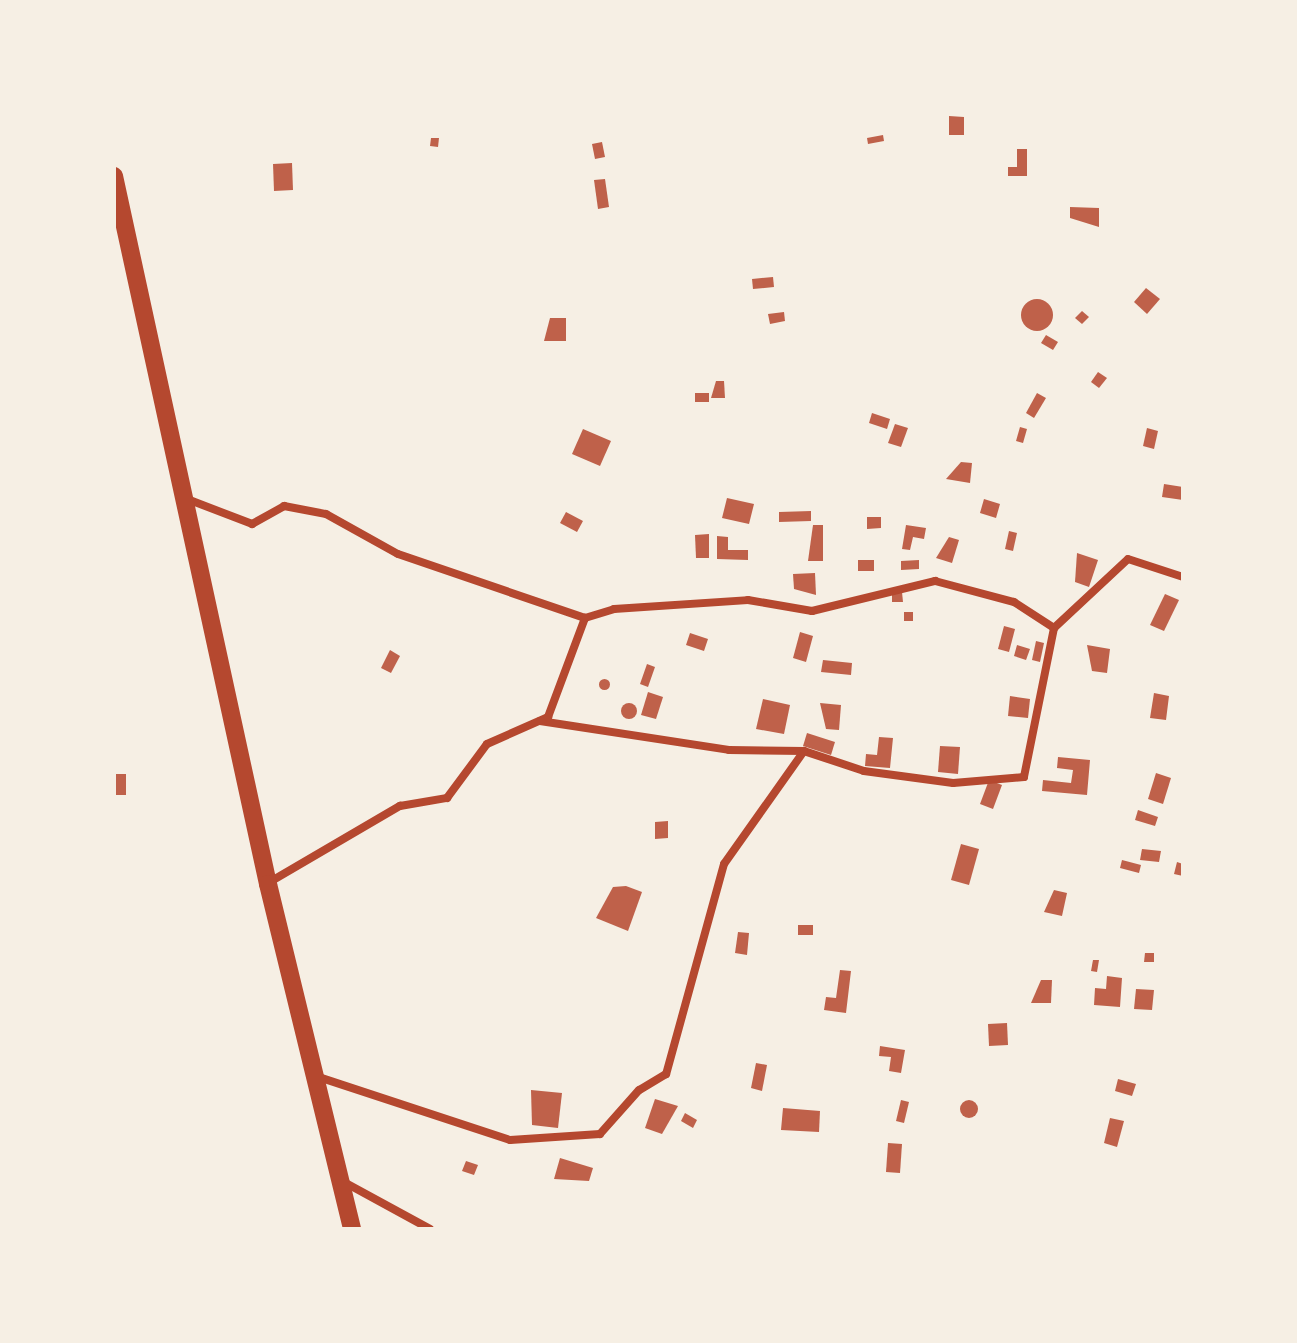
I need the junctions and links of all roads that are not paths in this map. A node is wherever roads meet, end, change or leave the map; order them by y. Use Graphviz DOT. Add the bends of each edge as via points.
graph roads {
  1 [pos="114,176"];
  2 [pos="180,496"];
  3 [pos="1183,577"];
  4 [pos="585,618"];
  5 [pos="1054,628"];
  6 [pos="539,721"];
  7 [pos="804,751"];
  8 [pos="268,884"];
  9 [pos="318,1077"];
  10 [pos="341,1180"];
  11 [pos="352,1229"];
  12 [pos="430,1229"];
  1 -- 2 [label="highway"];
  2 -- 4 [label="street" via="252,524 284,506 326,514 398,554"];
  2 -- 8 [label="highway"];
  3 -- 5 [label="street" via="1128,559"];
  4 -- 5 [label="street" via="748,600 812,611 935,581 1014,602"];
  4 -- 6 [label="street" via="548,717"];
  5 -- 7 [label="street" via="1024,777 953,783 864,771"];
  6 -- 7 [label="street" via="729,750"];
  6 -- 8 [label="street" via="487,744 447,798 400,806"];
  7 -- 9 [label="street" via="724,864 666,1074 639,1090 600,1134 510,1140"];
  8 -- 9 [label="highway"];
  9 -- 10 [label="highway"];
  10 -- 11 [label="highway"];
  10 -- 12 [label="street"];
}
